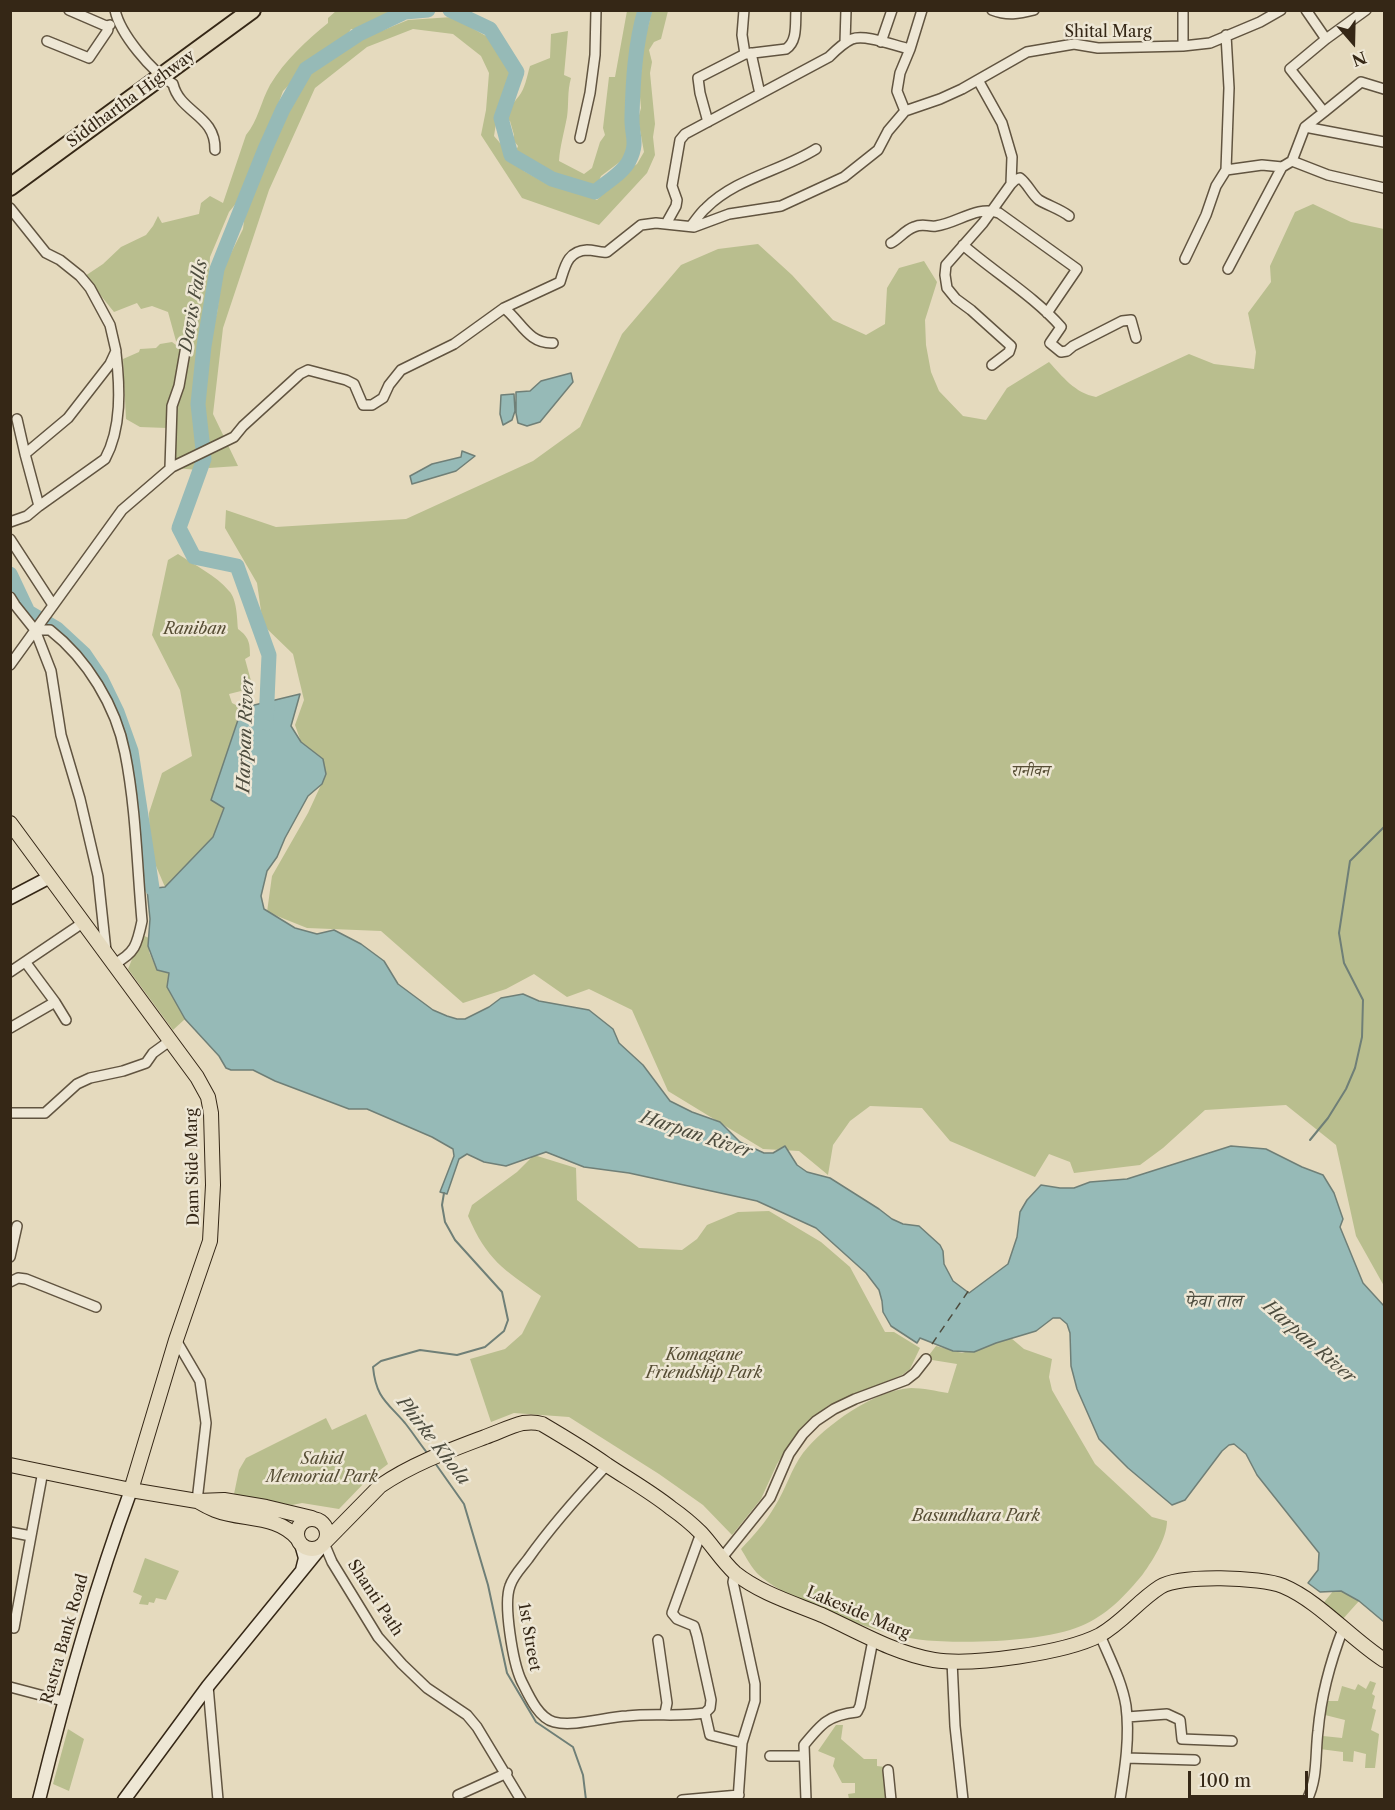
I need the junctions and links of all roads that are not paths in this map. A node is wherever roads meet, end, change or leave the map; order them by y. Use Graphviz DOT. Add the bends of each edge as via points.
graph roads {
  1 [pos="69,10"];
  2 [pos="115,10"];
  3 [pos="252,10"];
  4 [pos="596,10"];
  5 [pos="744,10"];
  6 [pos="796,10"];
  7 [pos="846,10"];
  8 [pos="892,10"];
  9 [pos="922,10"];
  10 [pos="992,10"];
  11 [pos="1034,10"];
  12 [pos="1183,10"];
  13 [pos="1281,10"];
  14 [pos="1306,10"];
  15 [pos="1366,10"];
  16 [pos="117,22"];
  17 [pos="106,26"];
  18 [pos="1226,35"];
  19 [pos="1326,39"];
  20 [pos="47,41"];
  21 [pos="881,42"];
  22 [pos="845,43"];
  23 [pos="1184,46"];
  24 [pos="910,50"];
  25 [pos="748,53"];
  26 [pos="161,77"];
  27 [pos="978,80"];
  28 [pos="1384,89"];
  29 [pos="760,94"];
  30 [pos="905,111"];
  31 [pos="1324,112"];
  32 [pos="708,122"];
  33 [pos="1305,127"];
  34 [pos="580,138"];
  35 [pos="1384,142"];
  36 [pos="816,149"];
  37 [pos="215,150"];
  38 [pos="1292,161"];
  39 [pos="1282,167"];
  40 [pos="1226,170"];
  41 [pos="1011,184"];
  42 [pos="10,187"];
  43 [pos="1384,188"];
  44 [pos="10,208"];
  45 [pos="992,210"];
  46 [pos="1069,216"];
  47 [pos="666,224"];
  48 [pos="691,226"];
  49 [pos="891,243"];
  50 [pos="963,245"];
  51 [pos="1185,259"];
  52 [pos="1228,269"];
  53 [pos="504,308"];
  54 [pos="1047,314"];
  55 [pos="1136,338"];
  56 [pos="553,344"];
  57 [pos="186,346"];
  58 [pos="116,351"];
  59 [pos="992,365"];
  60 [pos="17,419"];
  61 [pos="25,454"];
  62 [pos="171,467"];
  63 [pos="39,506"];
  64 [pos="10,522"];
  65 [pos="10,539"];
  66 [pos="10,597"];
  67 [pos="53,605"];
  68 [pos="37,627"];
  69 [pos="10,665"];
  70 [pos="10,823"];
  71 [pos="50,877"];
  72 [pos="10,898"];
  73 [pos="84,922"];
  74 [pos="110,959"];
  75 [pos="26,963"];
  76 [pos="10,972"];
  77 [pos="55,1002"];
  78 [pos="66,1020"];
  79 [pos="10,1028"];
  80 [pos="171,1040"];
  81 [pos="10,1113"];
  82 [pos="17,1226"];
  83 [pos="10,1257"];
  84 [pos="10,1282"];
  85 [pos="96,1307"];
  86 [pos="176,1340"];
  87 [pos="926,1359"];
  88 [pos="10,1465"];
  89 [pos="607,1465"];
  90 [pos="43,1471"];
  91 [pos="131,1490"];
  92 [pos="197,1501"];
  93 [pos="359,1507"];
  94 [pos="314,1519"];
  95 [pos="10,1532"];
  96 [pos="701,1533"];
  97 [pos="31,1536"];
  98 [pos="299,1542"];
  99 [pos="324,1543"];
  100 [pos="721,1559"];
  101 [pos="735,1573"];
  102 [pos="301,1574"];
  103 [pos="14,1628"];
  104 [pos="1343,1629"];
  105 [pos="1100,1635"];
  106 [pos="658,1640"];
  107 [pos="873,1640"];
  108 [pos="1384,1660"];
  109 [pos="952,1661"];
  110 [pos="208,1686"];
  111 [pos="10,1687"];
  112 [pos="63,1701"];
  113 [pos="665,1713"];
  114 [pos="705,1713"];
  115 [pos="1126,1717"];
  116 [pos="1232,1741"];
  117 [pos="742,1743"];
  118 [pos="770,1756"];
  119 [pos="804,1756"];
  120 [pos="1126,1758"];
  121 [pos="1195,1760"];
  122 [pos="888,1770"];
  123 [pos="507,1773"];
  124 [pos="458,1796"];
  125 [pos="738,1797"];
  126 [pos="39,1800"];
  127 [pos="124,1800"];
  128 [pos="218,1800"];
  129 [pos="521,1800"];
  130 [pos="682,1800"];
  131 [pos="806,1800"];
  132 [pos="891,1800"];
  133 [pos="963,1800"];
  134 [pos="1120,1800"];
  135 [pos="1308,1800"];
  1 -- 17 [label="street"];
  2 -- 16 [label="street"];
  3 -- 26 [label="highway, Siddhartha Highway"];
  4 -- 34 [label="street" via="595,55"];
  5 -- 25 [label="street" via="742,35"];
  6 -- 25 [label="street" via="791,46"];
  7 -- 22 [label="street"];
  8 -- 21 [label="street"];
  9 -- 24 [label="street"];
  10 -- 11 [label="street" via="1011,14"];
  12 -- 23 [label="street"];
  13 -- 18 [label="street, Shital Marg"];
  14 -- 19 [label="street"];
  15 -- 19 [label="street"];
  16 -- 17 [label="street"];
  16 -- 26 [label="street"];
  17 -- 20 [label="street" via="108,30 88,58"];
  18 -- 23 [label="street, Shital Marg" via="1210,43"];
  18 -- 40 [label="street"];
  19 -- 31 [label="street" via="1290,69"];
  21 -- 22 [label="street" via="863,37"];
  21 -- 24 [label="street"];
  22 -- 29 [label="street" via="829,57"];
  23 -- 27 [label="street, Shital Marg" via="1098,48 1074,44 1027,52"];
  24 -- 30 [label="street" via="897,92"];
  25 -- 29 [label="street"];
  25 -- 32 [label="street" via="698,78"];
  26 -- 37 [label="street" via="173,84 185,106 198,114 215,138"];
  26 -- 42 [label="highway, Siddhartha Highway"];
  27 -- 30 [label="street, Shital Marg"];
  27 -- 41 [label="street" via="1005,131 1012,157"];
  28 -- 31 [label="street" via="1361,82"];
  29 -- 32 [label="street"];
  30 -- 48 [label="street" via="878,150 844,177 781,206 729,214"];
  31 -- 33 [label="street"];
  32 -- 47 [label="street" via="680,140 672,186 677,200"];
  33 -- 35 [label="street"];
  33 -- 38 [label="street"];
  36 -- 48 [label="street" via="734,188 706,207"];
  38 -- 39 [label="street"];
  38 -- 43 [label="street" via="1328,175"];
  39 -- 40 [label="street" via="1262,165"];
  39 -- 52 [label="street"];
  40 -- 51 [label="street"];
  41 -- 45 [label="street"];
  41 -- 46 [label="street" via="1020,178 1037,198"];
  44 -- 58 [label="street" via="46,253 60,260 90,288 110,325"];
  45 -- 49 [label="street" via="935,227 912,227"];
  45 -- 50 [label="street"];
  45 -- 54 [label="street" via="1077,269"];
  47 -- 48 [label="street"];
  47 -- 53 [label="street" via="641,225 608,252 587,250 574,254 566,262 560,282"];
  50 -- 54 [label="street"];
  50 -- 59 [label="street" via="946,266 947,288 1011,346"];
  53 -- 56 [label="street" via="532,337 543,344"];
  53 -- 62 [label="street" via="454,344 401,370 383,398 372,405 363,405 354,384 308,370 234,437"];
  54 -- 55 [label="street" via="1061,327 1050,343 1061,352 1129,319"];
  57 -- 62 [label="street" via="172,406"];
  58 -- 61 [label="street" via="68,418"];
  58 -- 63 [label="street" via="119,394 110,450 105,459"];
  60 -- 61 [label="street"];
  61 -- 63 [label="street"];
  62 -- 67 [label="street" via="122,510"];
  63 -- 64 [label="street"];
  65 -- 67 [label="street"];
  66 -- 68 [label="street"];
  67 -- 68 [label="street"];
  68 -- 69 [label="street"];
  68 -- 74 [label="street" via="51,671 61,735 98,876"];
  68 -- 74 [label="street" via="50,630 79,657 111,711 125,751 142,921 130,956"];
  70 -- 71 [label="main road, Dam Side Marg"];
  71 -- 72 [label="main road"];
  71 -- 73 [label="main road, Dam Side Marg"];
  73 -- 74 [label="main road, Dam Side Marg"];
  73 -- 75 [label="street"];
  74 -- 80 [label="main road, Dam Side Marg"];
  75 -- 76 [label="street"];
  75 -- 77 [label="street"];
  77 -- 78 [label="street"];
  77 -- 79 [label="street"];
  80 -- 81 [label="street" via="146,1063 77,1084 45,1113"];
  80 -- 86 [label="main road, Dam Side Marg" via="210,1104 213,1185 210,1241"];
  82 -- 83 [label="street"];
  84 -- 85 [label="street" via="26,1279"];
  86 -- 91 [label="main road, Dam Side Marg"];
  86 -- 92 [label="street" via="200,1381 206,1423"];
  87 -- 100 [label="street" via="906,1380 834,1409 816,1421 789,1454 770,1498"];
  88 -- 90 [label="main road"];
  89 -- 93 [label="main road, Lakeside Marg" via="542,1424 522,1423 421,1462 380,1486"];
  89 -- 96 [label="main road, Lakeside Marg" via="655,1495"];
  89 -- 113 [label="street, 1st Street" via="558,1519 510,1584 507,1599 518,1671 542,1714 552,1721"];
  90 -- 91 [label="main road"];
  90 -- 97 [label="street"];
  91 -- 92 [label="main road"];
  91 -- 112 [label="main road, Rastra Bank Road"];
  92 -- 94 [label="main road" via="224,1500"];
  92 -- 98 [label="main road" via="216,1511 274,1523 290,1530"];
  93 -- 94 [label="main road" via="334,1518"];
  93 -- 99 [label="main road, Lakeside Marg"];
  94 -- 98 [label="main road" via="301,1524 297,1531"];
  94 -- 99 [label="main road" via="326,1528"];
  95 -- 97 [label="street"];
  96 -- 100 [label="main road, Lakeside Marg"];
  96 -- 114 [label="street" via="672,1613 694,1626 711,1700"];
  97 -- 103 [label="street"];
  98 -- 99 [label="main road" via="311,1549"];
  98 -- 102 [label="main road" via="305,1558"];
  99 -- 102 [label="main road"];
  99 -- 123 [label="street, Shanti Path" via="378,1637 427,1688 467,1714"];
  100 -- 101 [label="main road, Lakeside Marg"];
  101 -- 107 [label="main road, Lakeside Marg"];
  101 -- 117 [label="street" via="735,1596 755,1684 755,1701"];
  102 -- 110 [label="main road"];
  104 -- 105 [label="main road, Lakeside Marg" via="1301,1596 1277,1584 1188,1578 1159,1587"];
  104 -- 108 [label="main road, Lakeside Marg"];
  104 -- 135 [label="street" via="1327,1682"];
  105 -- 109 [label="main road, Lakeside Marg" via="1031,1654"];
  105 -- 115 [label="street" via="1123,1694"];
  106 -- 113 [label="street"];
  107 -- 109 [label="main road, Lakeside Marg" via="923,1658"];
  107 -- 119 [label="street" via="860,1706 856,1712 825,1721 804,1745"];
  109 -- 133 [label="street"];
  110 -- 127 [label="main road"];
  110 -- 128 [label="street"];
  111 -- 112 [label="street"];
  112 -- 126 [label="main road, Rastra Bank Road"];
  113 -- 114 [label="street, 1st Street"];
  114 -- 117 [label="street" via="710,1735"];
  115 -- 116 [label="street" via="1167,1714 1180,1720 1182,1739"];
  115 -- 120 [label="street"];
  117 -- 125 [label="street"];
  118 -- 119 [label="street"];
  119 -- 131 [label="street"];
  120 -- 121 [label="street"];
  120 -- 134 [label="street"];
  122 -- 132 [label="street"];
  123 -- 124 [label="street"];
  123 -- 129 [label="street, Shanti Path"];
  125 -- 130 [label="street"];
}
